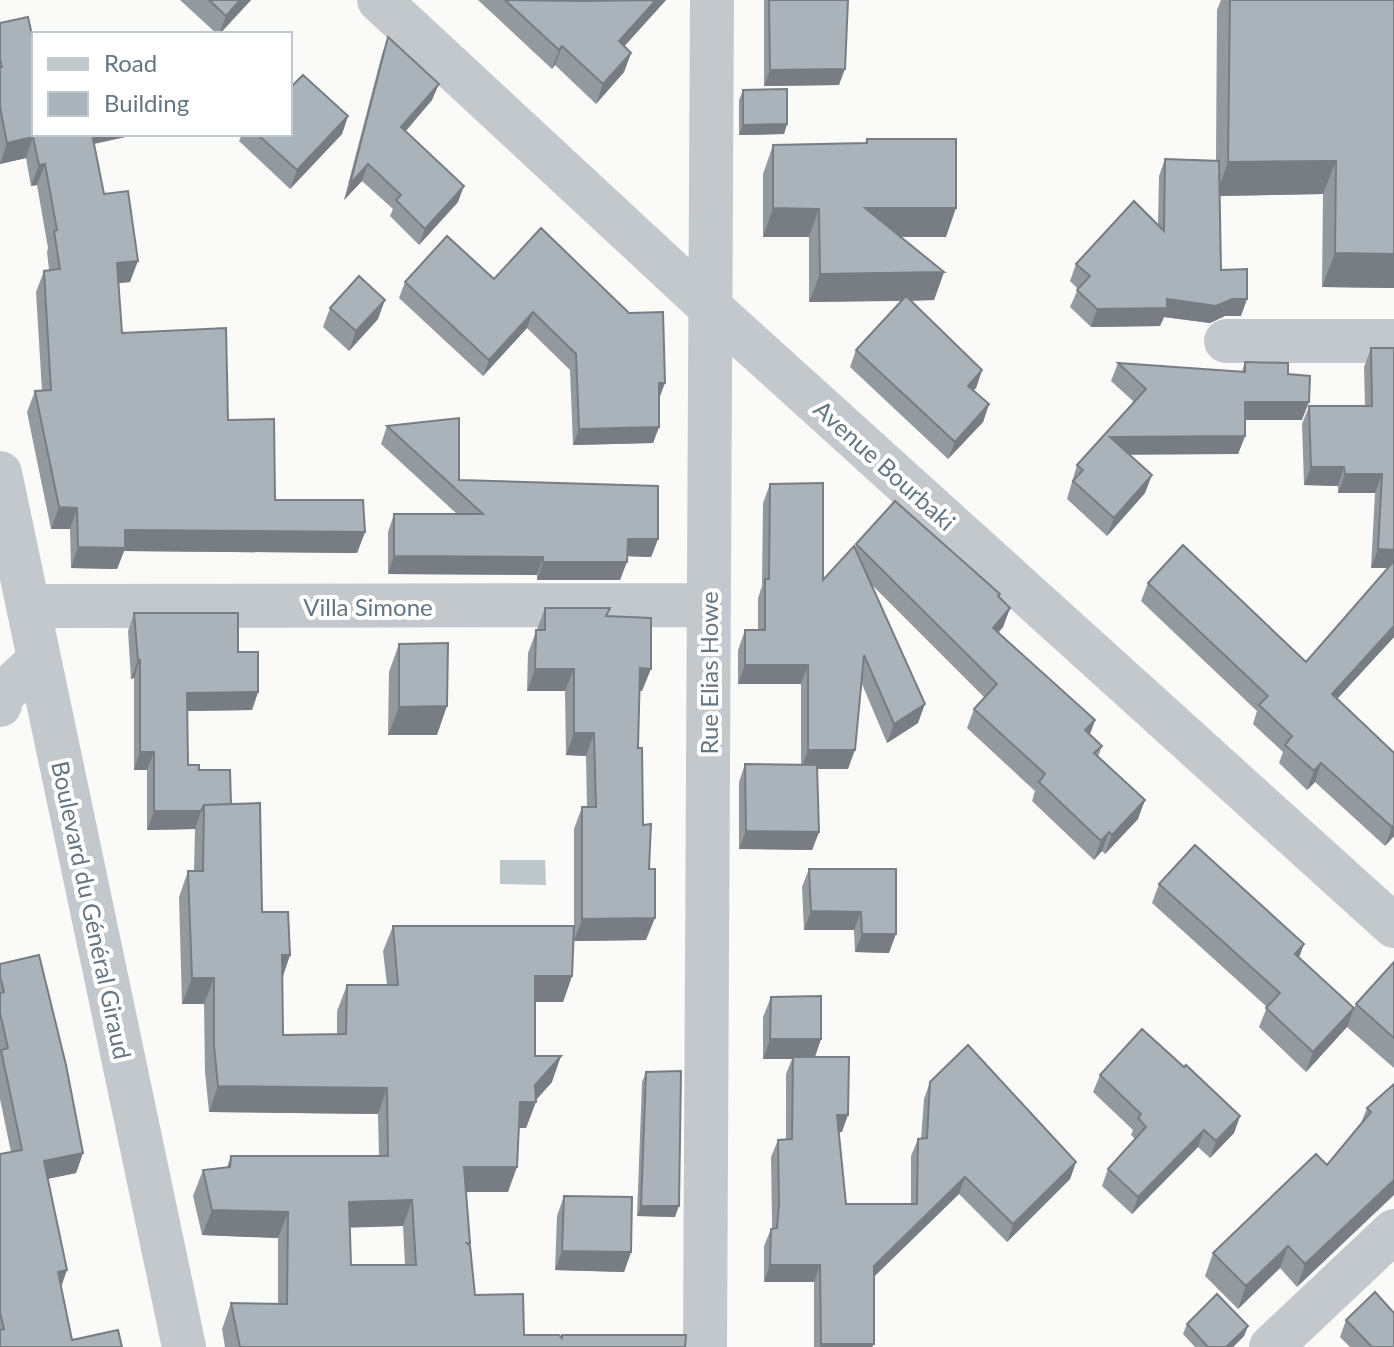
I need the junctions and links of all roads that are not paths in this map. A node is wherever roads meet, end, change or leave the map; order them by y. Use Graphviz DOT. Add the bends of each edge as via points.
graph roads {
  1 [pos="379,0"];
  2 [pos="712,0"];
  3 [pos="711,308"];
  4 [pos="1226,341"];
  5 [pos="1394,341"];
  6 [pos="0,473"];
  7 [pos="708,605"];
  8 [pos="28,606"];
  9 [pos="39,660"];
  10 [pos="0,705"];
  11 [pos="1394,926"];
  12 [pos="1394,1231"];
  13 [pos="184,1347"];
  14 [pos="705,1347"];
  15 [pos="1271,1347"];
  1 -- 3 [label="street, Avenue Bourbaki"];
  2 -- 3 [label="street, Rue Elias Howe"];
  3 -- 7 [label="street, Rue Elias Howe"];
  3 -- 11 [label="street, Avenue Bourbaki"];
  4 -- 5 [label="street"];
  6 -- 8 [label="street, Boulevard du Général Giraud"];
  7 -- 8 [label="street, Villa Simone"];
  7 -- 14 [label="street, Rue Elias Howe"];
  8 -- 9 [label="street, Boulevard du Général Giraud"];
  9 -- 10 [label="street" via="2,695"];
  9 -- 13 [label="street, Boulevard du Général Giraud"];
  12 -- 15 [label="street"];
}
